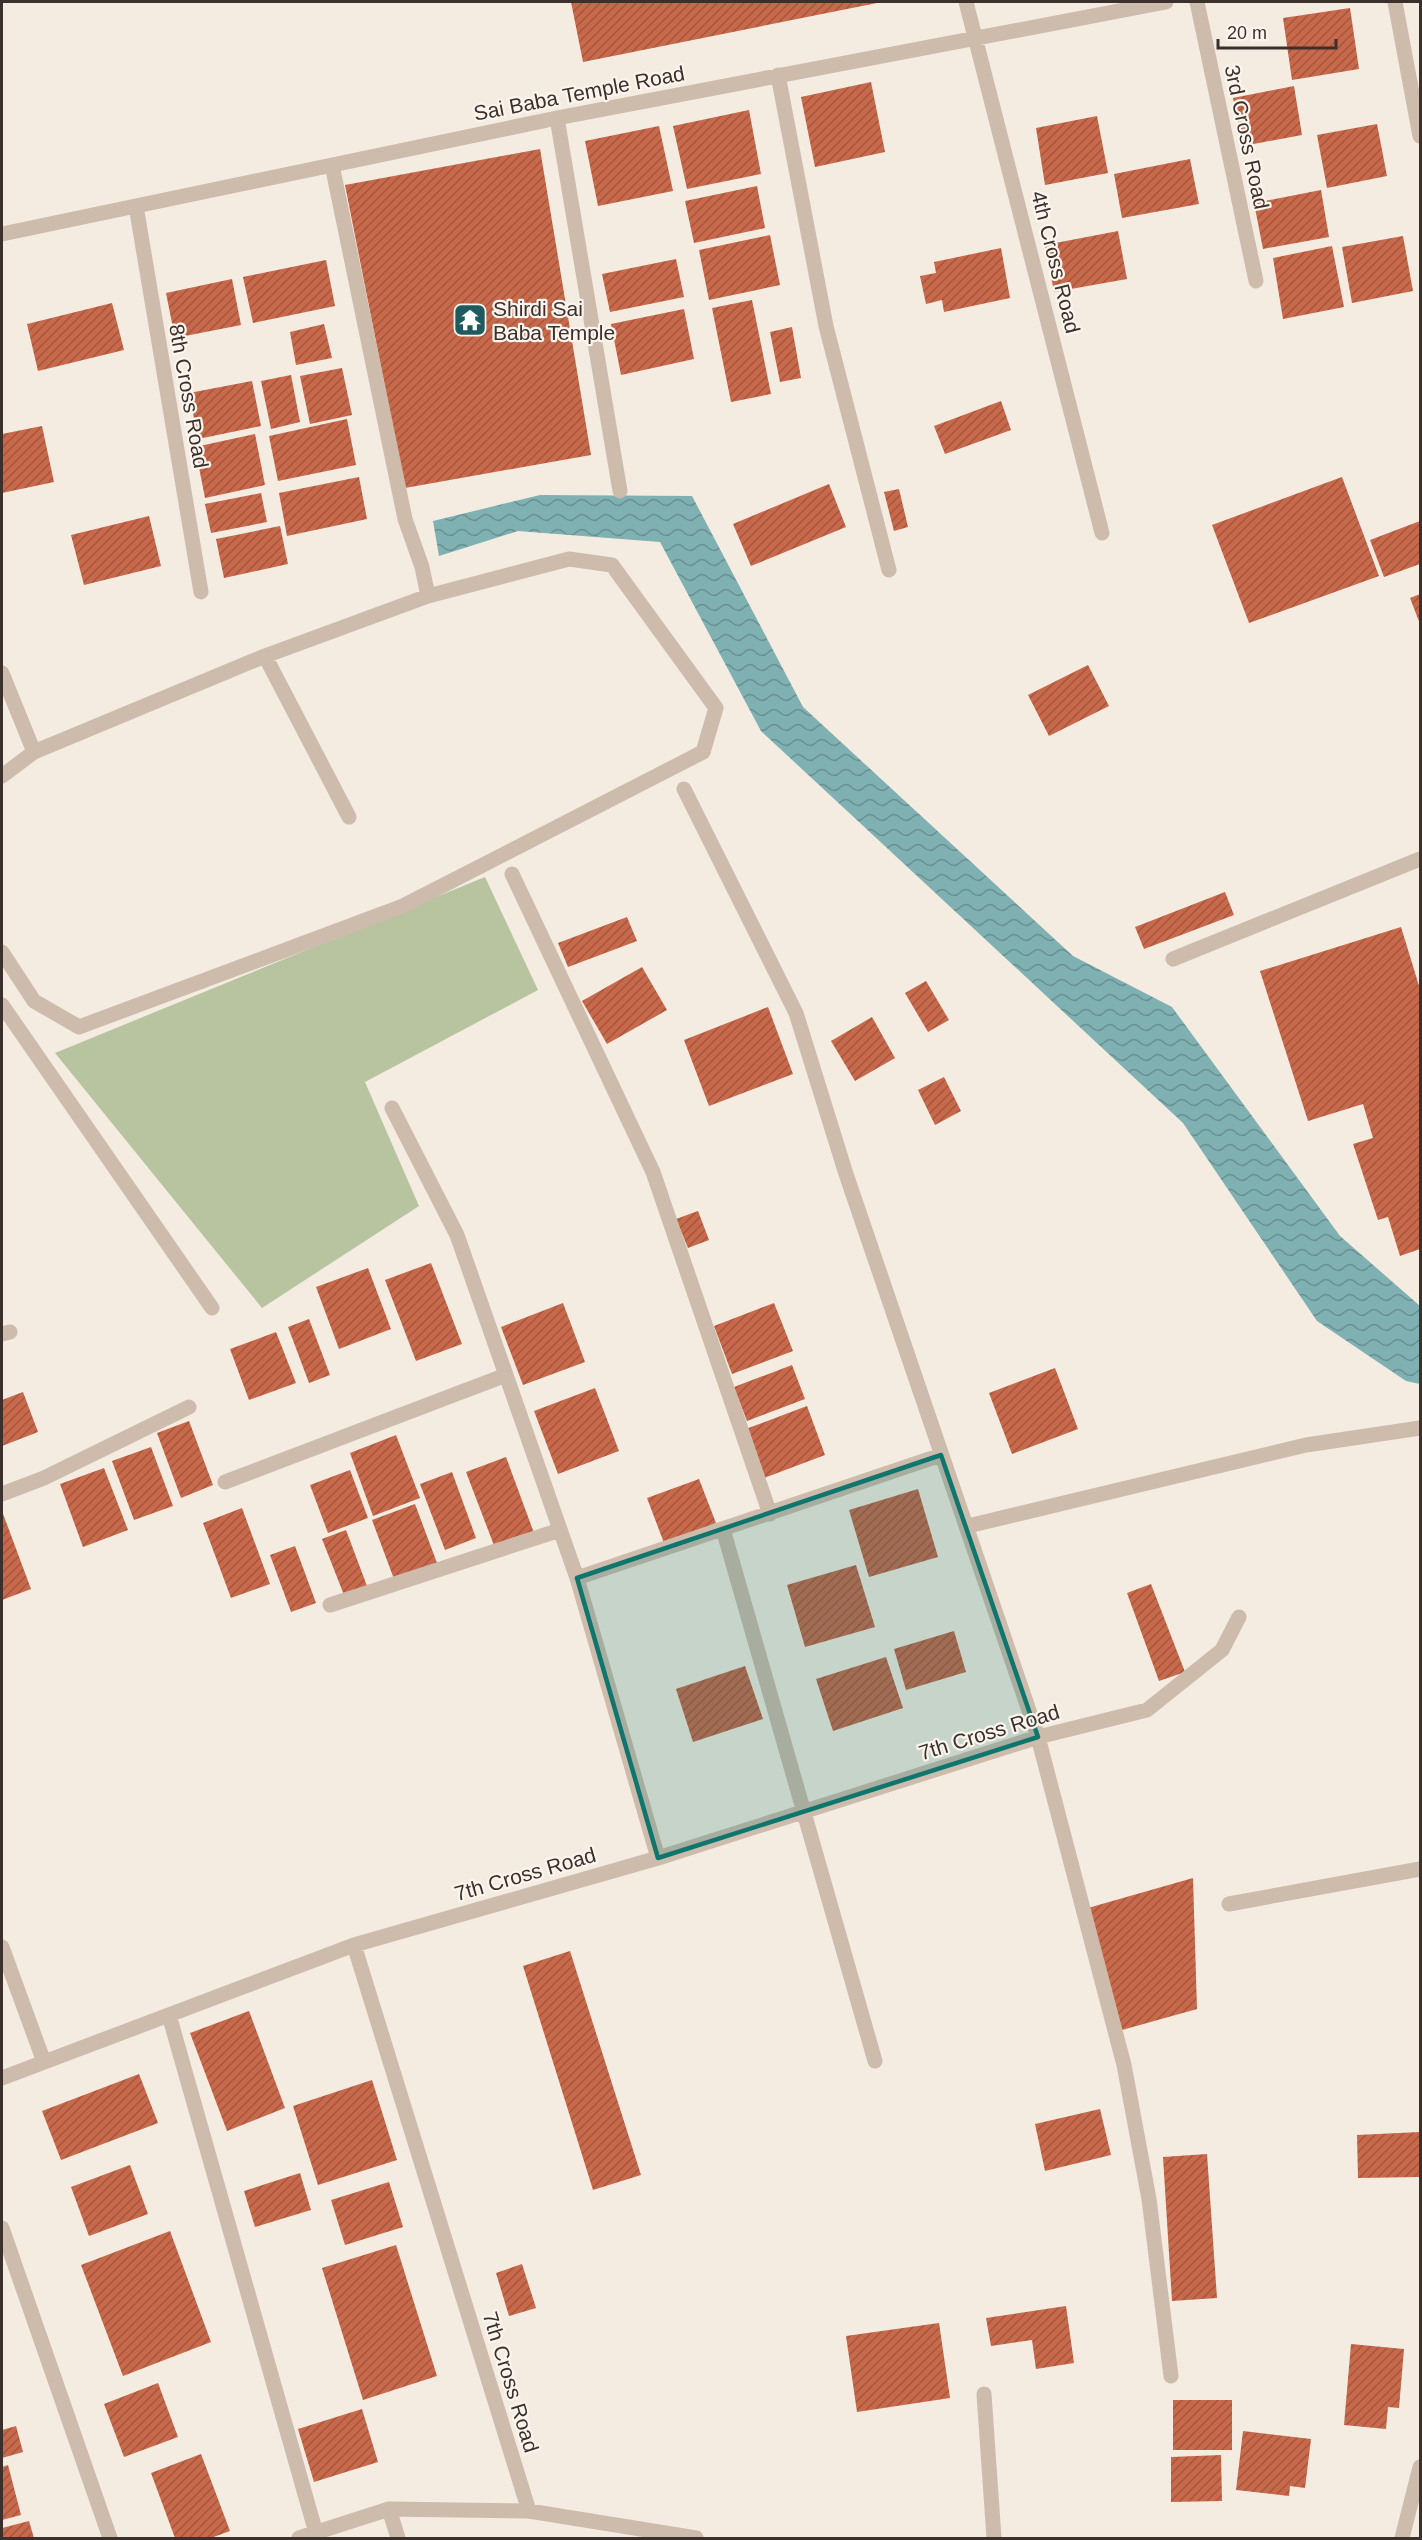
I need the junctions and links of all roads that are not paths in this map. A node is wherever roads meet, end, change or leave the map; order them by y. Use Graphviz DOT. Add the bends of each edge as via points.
graph roads {
  1 [pos="966,2"];
  2 [pos="1166,2"];
  3 [pos="1197,2"];
  4 [pos="1395,2"];
  5 [pos="974,38"];
  6 [pos="778,75"];
  7 [pos="557,118"];
  8 [pos="1420,136"];
  9 [pos="332,165"];
  10 [pos="136,206"];
  11 [pos="2,234"];
  12 [pos="1256,281"];
  13 [pos="620,491"];
  14 [pos="1102,533"];
  15 [pos="889,570"];
  16 [pos="201,592"];
  17 [pos="428,596"];
  18 [pos="265,656"];
  19 [pos="2,673"];
  20 [pos="34,752"];
  21 [pos="2,776"];
  22 [pos="684,789"];
  23 [pos="349,818"];
  24 [pos="1420,859"];
  25 [pos="512,874"];
  26 [pos="2,952"];
  27 [pos="1173,958"];
  28 [pos="2,1005"];
  29 [pos="392,1108"];
  30 [pos="212,1308"];
  31 [pos="506,1375"];
  32 [pos="189,1407"];
  33 [pos="1420,1428"];
  34 [pos="941,1455"];
  35 [pos="225,1482"];
  36 [pos="2,1494"];
  37 [pos="770,1514"];
  38 [pos="968,1526"];
  39 [pos="723,1528"];
  40 [pos="560,1530"];
  41 [pos="577,1578"];
  42 [pos="330,1605"];
  43 [pos="1239,1617"];
  44 [pos="1038,1737"];
  45 [pos="805,1811"];
  46 [pos="657,1858"];
  47 [pos="1420,1869"];
  48 [pos="1229,1904"];
  49 [pos="354,1945"];
  50 [pos="2,1947"];
  51 [pos="169,2015"];
  52 [pos="875,2061"];
  53 [pos="44,2062"];
  54 [pos="2,2078"];
  55 [pos="2,2228"];
  56 [pos="1171,2376"];
  57 [pos="984,2394"];
  58 [pos="1420,2467"];
  59 [pos="389,2509"];
  60 [pos="529,2511"];
  61 [pos="316,2533"];
  62 [pos="110,2538"];
  63 [pos="299,2538"];
  64 [pos="398,2538"];
  65 [pos="696,2538"];
  66 [pos="994,2538"];
  67 [pos="1402,2538"];
  1 -- 5 [label="street, 4th Cross Road"];
  2 -- 5 [label="street, Sai Baba Temple Road"];
  3 -- 12 [label="street, 3rd Cross Road"];
  4 -- 8 [label="street"];
  5 -- 6 [label="street, Sai Baba Temple Road"];
  5 -- 14 [label="street, 4th Cross Road"];
  6 -- 7 [label="street, Sai Baba Temple Road"];
  6 -- 15 [label="street" via="826,326"];
  7 -- 9 [label="street, Sai Baba Temple Road"];
  7 -- 13 [label="street"];
  9 -- 10 [label="street, Sai Baba Temple Road"];
  9 -- 17 [label="street" via="405,519"];
  10 -- 11 [label="street, Sai Baba Temple Road"];
  10 -- 16 [label="street, 8th Cross Road"];
  17 -- 18 [label="street"];
  17 -- 26 [label="street" via="569,559 612,565 716,708 703,752 403,906 79,1027 34,1001"];
  18 -- 20 [label="street"];
  18 -- 23 [label="street"];
  19 -- 20 [label="street"];
  20 -- 21 [label="street"];
  22 -- 34 [label="street" via="796,1013"];
  24 -- 27 [label="street"];
  25 -- 37 [label="street" via="652,1172"];
  28 -- 30 [label="street"];
  29 -- 31 [label="street" via="457,1235"];
  31 -- 35 [label="street"];
  31 -- 40 [label="street"];
  32 -- 36 [label="street" via="44,1478"];
  33 -- 38 [label="street" via="1306,1445"];
  34 -- 37 [label="street"];
  34 -- 38 [label="street"];
  37 -- 39 [label="street"];
  38 -- 44 [label="street"];
  39 -- 41 [label="street"];
  39 -- 45 [label="street"];
  40 -- 41 [label="street"];
  40 -- 42 [label="street"];
  41 -- 46 [label="street"];
  43 -- 44 [label="street, 7th Cross Road" via="1222,1650 1147,1710"];
  44 -- 45 [label="street, 7th Cross Road"];
  44 -- 56 [label="street" via="1124,2065 1149,2199"];
  45 -- 46 [label="street, 7th Cross Road"];
  45 -- 52 [label="street"];
  46 -- 49 [label="street, 7th Cross Road"];
  47 -- 48 [label="street"];
  49 -- 51 [label="street"];
  49 -- 60 [label="street, 7th Cross Road"];
  50 -- 53 [label="street"];
  51 -- 53 [label="street"];
  51 -- 61 [label="street"];
  53 -- 54 [label="street"];
  55 -- 62 [label="street"];
  57 -- 66 [label="street"];
  58 -- 67 [label="street"];
  59 -- 60 [label="street"];
  59 -- 61 [label="street"];
  59 -- 64 [label="street"];
  60 -- 65 [label="street"];
  61 -- 63 [label="street"];
}
